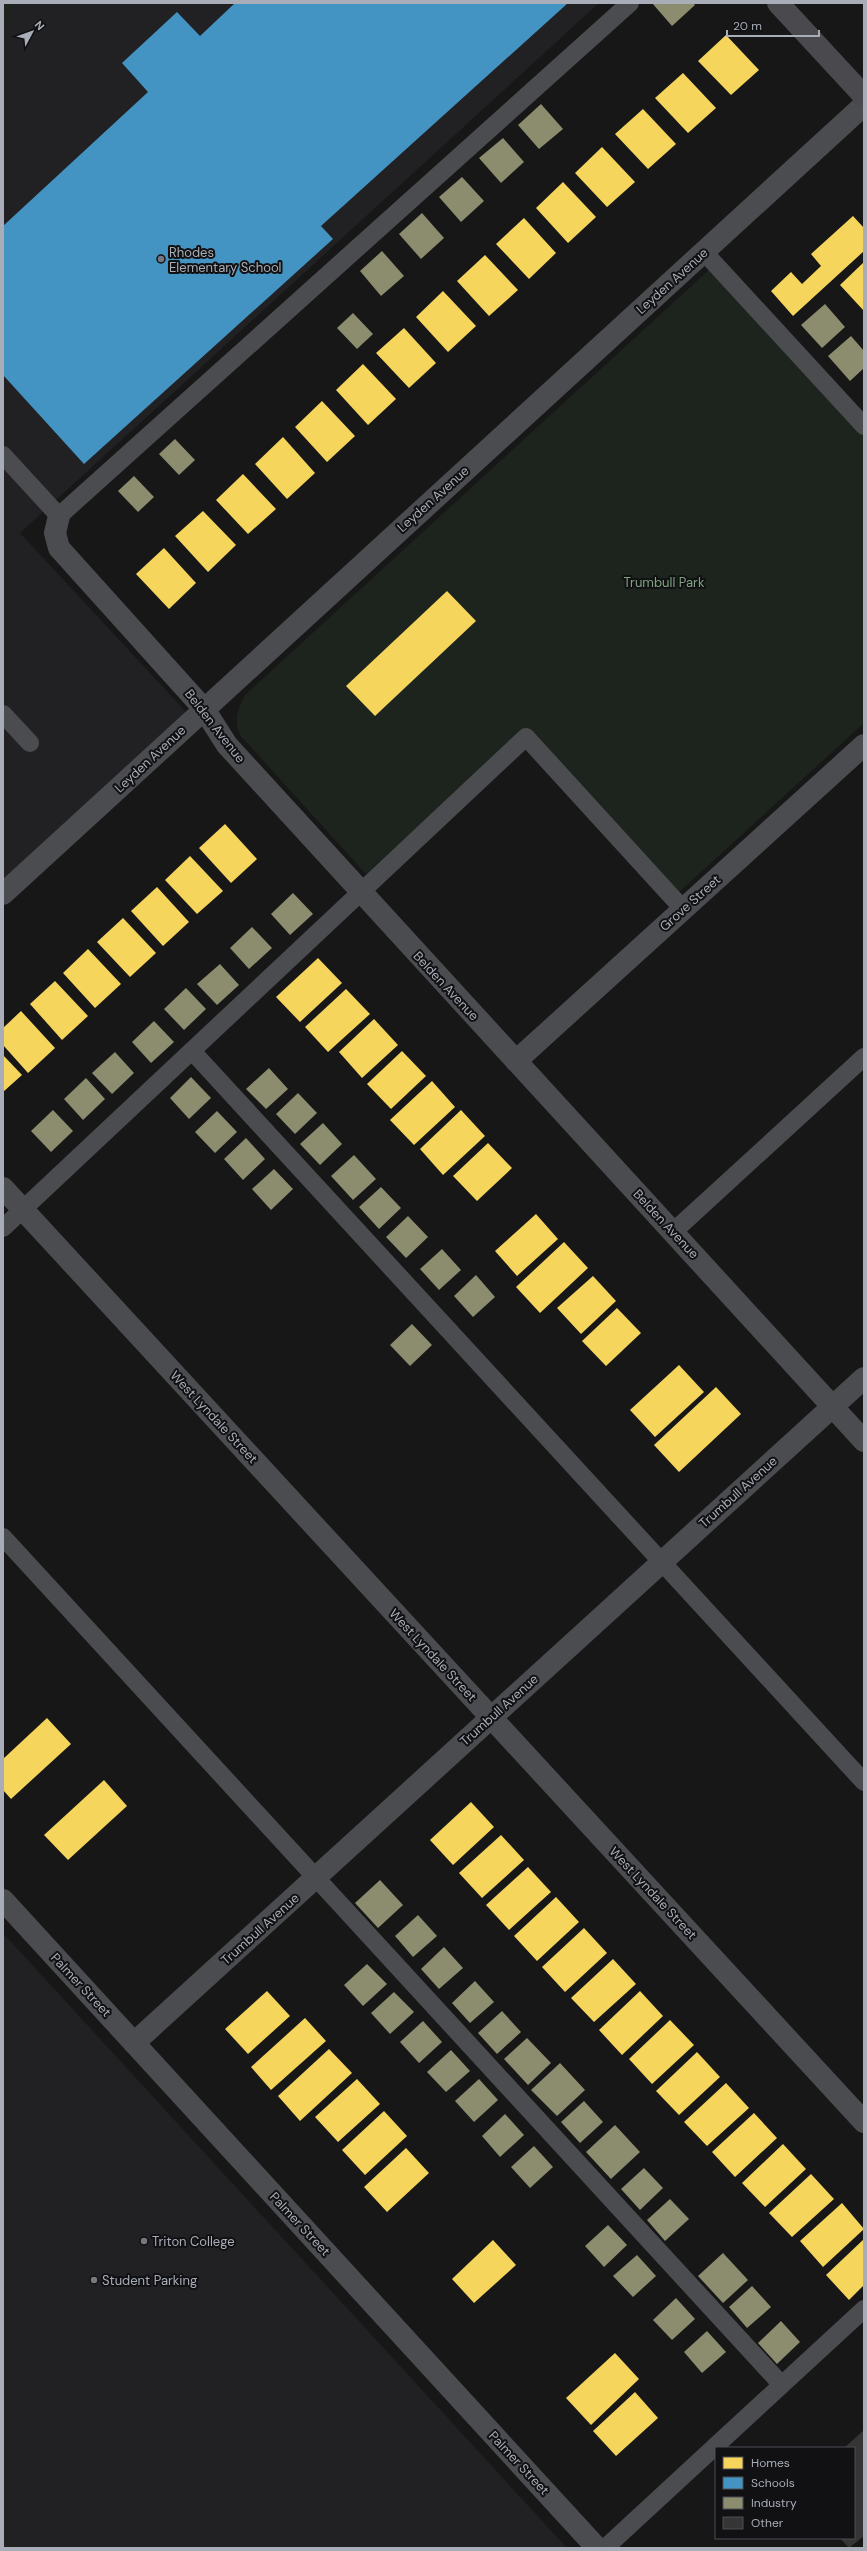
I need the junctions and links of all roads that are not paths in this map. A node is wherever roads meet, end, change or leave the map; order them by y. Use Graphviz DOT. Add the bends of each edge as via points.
graph roads {
  1 [pos="630,3"];
  2 [pos="778,3"];
  3 [pos="864,96"];
  4 [pos="864,105"];
  5 [pos="704,252"];
  6 [pos="864,426"];
  7 [pos="3,455"];
  8 [pos="59,516"];
  9 [pos="204,709"];
  10 [pos="3,714"];
  11 [pos="30,743"];
  12 [pos="864,745"];
  13 [pos="360,893"];
  14 [pos="3,894"];
  15 [pos="683,909"];
  16 [pos="192,1051"];
  17 [pos="864,1057"];
  18 [pos="516,1061"];
  19 [pos="3,1188"];
  20 [pos="23,1210"];
  21 [pos="3,1228"];
  22 [pos="673,1232"];
  23 [pos="864,1378"];
  24 [pos="832,1407"];
  25 [pos="864,1441"];
  26 [pos="3,1537"];
  27 [pos="662,1562"];
  28 [pos="491,1718"];
  29 [pos="864,1782"];
  30 [pos="316,1877"];
  31 [pos="3,1900"];
  32 [pos="134,2043"];
  33 [pos="864,2122"];
  34 [pos="864,2309"];
  35 [pos="781,2384"];
  36 [pos="597,2548"];
  37 [pos="605,2548"];
  1 -- 8 [label="lane"];
  2 -- 3 [label="street"];
  4 -- 5 [label="street, Leyden Avenue"];
  5 -- 6 [label="lane"];
  5 -- 9 [label="street, Leyden Avenue"];
  7 -- 8 [label="lane"];
  8 -- 9 [label="street, Belden Avenue" via="55,533 59,548"];
  9 -- 13 [label="street, Belden Avenue" via="227,746"];
  9 -- 14 [label="street, Leyden Avenue"];
  10 -- 11 [label="lane"];
  12 -- 15 [label="street, Grove Street"];
  13 -- 15 [label="lane" via="526,737"];
  13 -- 16 [label="lane"];
  13 -- 18 [label="street, Belden Avenue"];
  15 -- 18 [label="street, Grove Street"];
  16 -- 20 [label="lane"];
  16 -- 27 [label="lane"];
  17 -- 22 [label="lane"];
  18 -- 22 [label="street, Belden Avenue"];
  19 -- 20 [label="street, West Lyndale Street"];
  20 -- 21 [label="lane"];
  20 -- 28 [label="street, West Lyndale Street"];
  22 -- 24 [label="street, Belden Avenue"];
  23 -- 24 [label="street, Trumbull Avenue"];
  24 -- 25 [label="street, Belden Avenue"];
  24 -- 27 [label="street, Trumbull Avenue"];
  26 -- 30 [label="lane"];
  27 -- 28 [label="street, Trumbull Avenue"];
  27 -- 29 [label="lane"];
  28 -- 30 [label="street, Trumbull Avenue"];
  28 -- 33 [label="street, West Lyndale Street"];
  30 -- 32 [label="street, Trumbull Avenue"];
  30 -- 35 [label="lane"];
  31 -- 32 [label="street, Palmer Street"];
  32 -- 36 [label="street, Palmer Street"];
  34 -- 35 [label="lane"];
  35 -- 37 [label="lane"];
}
